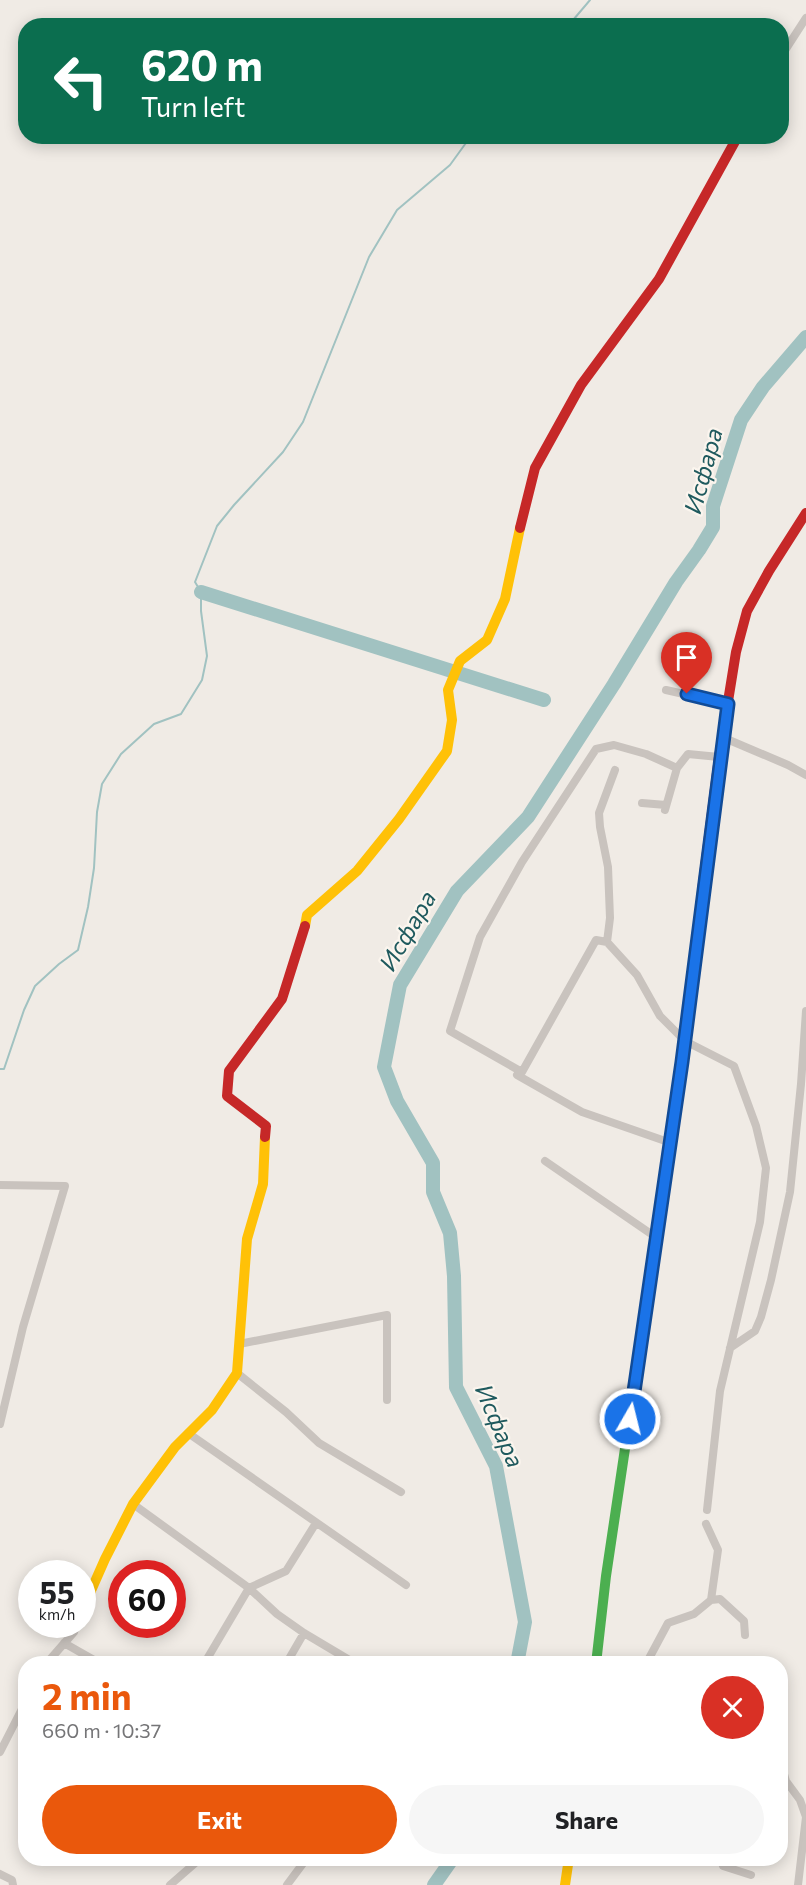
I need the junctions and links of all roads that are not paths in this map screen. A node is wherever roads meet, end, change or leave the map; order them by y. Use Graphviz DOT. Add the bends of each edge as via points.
graph roads {
  1 [pos="806,18"];
  2 [pos="789,44"];
  3 [pos="734,144"];
  4 [pos="806,513"];
  5 [pos="666,690"];
  6 [pos="728,704"];
  7 [pos="722,737"];
  8 [pos="720,757"];
  9 [pos="677,768"];
  10 [pos="615,770"];
  11 [pos="806,775"];
  12 [pos="642,803"];
  13 [pos="607,942"];
  14 [pos="806,1011"];
  15 [pos="685,1041"];
  16 [pos="522,1072"];
  17 [pos="671,1143"];
  18 [pos="545,1161"];
  19 [pos="0,1185"];
  20 [pos="657,1238"];
  21 [pos="239,1344"];
  22 [pos="730,1348"];
  23 [pos="237,1373"];
  24 [pos="387,1400"];
  25 [pos="0,1424"];
  26 [pos="188,1433"];
  27 [pos="401,1492"];
  28 [pos="133,1504"];
  29 [pos="707,1510"];
  30 [pos="316,1523"];
  31 [pos="706,1524"];
  32 [pos="96,1579"];
  33 [pos="406,1585"];
  34 [pos="249,1588"];
  35 [pos="711,1600"];
  36 [pos="303,1633"];
  37 [pos="745,1635"];
  38 [pos="69,1638"];
  39 [pos="64,1643"];
  40 [pos="53,1656"];
  41 [pos="87,1656"];
  42 [pos="209,1656"];
  43 [pos="290,1656"];
  44 [pos="342,1656"];
  45 [pos="597,1656"];
  46 [pos="650,1656"];
  47 [pos="18,1717"];
  48 [pos="0,1752"];
  49 [pos="788,1784"];
  50 [pos="192,1866"];
  51 [pos="300,1866"];
  52 [pos="568,1866"];
  53 [pos="723,1866"];
  54 [pos="0,1874"];
  55 [pos="751,1875"];
  56 [pos="13,1885"];
  57 [pos="170,1885"];
  58 [pos="287,1885"];
  59 [pos="565,1885"];
  60 [pos="798,1885"];
  1 -- 2 [label="street"];
  3 -- 21 [label="street" via="659,279 581,385 535,468 505,599 487,640 460,661 448,690 452,720 447,751 357,871 307,915 282,999 229,1071 227,1096 266,1126 263,1184 247,1239"];
  4 -- 6 [label="street" via="747,611"];
  5 -- 6 [label="street"];
  6 -- 7 [label="street"];
  7 -- 8 [label="street"];
  7 -- 11 [label="street"];
  8 -- 9 [label="street" via="688,754"];
  8 -- 15 [label="street"];
  9 -- 12 [label="street" via="666,807"];
  9 -- 16 [label="street" via="614,745 596,748 522,862 480,937 450,1031"];
  10 -- 13 [label="street" via="599,813 608,867"];
  13 -- 15 [label="street" via="637,975 660,1016"];
  13 -- 16 [label="street" via="596,940"];
  14 -- 22 [label="street" via="790,1192 771,1280 755,1330"];
  15 -- 17 [label="street"];
  15 -- 22 [label="street" via="734,1066 756,1126 766,1168 760,1222"];
  16 -- 17 [label="street" via="517,1076 582,1112"];
  17 -- 20 [label="street"];
  18 -- 20 [label="street"];
  19 -- 25 [label="street" via="65,1186 23,1327"];
  20 -- 45 [label="street"];
  21 -- 23 [label="street"];
  21 -- 24 [label="street" via="387,1315"];
  22 -- 29 [label="street" via="720,1391"];
  23 -- 26 [label="street" via="212,1410"];
  23 -- 27 [label="street" via="319,1443"];
  26 -- 28 [label="street"];
  26 -- 30 [label="street"];
  28 -- 32 [label="street"];
  28 -- 34 [label="street"];
  30 -- 33 [label="street"];
  30 -- 34 [label="street" via="286,1571"];
  31 -- 35 [label="street" via="718,1550"];
  34 -- 36 [label="street"];
  34 -- 42 [label="street"];
  35 -- 37 [label="street" via="720,1599 744,1621"];
  35 -- 46 [label="street" via="694,1614 668,1623"];
  36 -- 43 [label="street"];
  36 -- 44 [label="street"];
  38 -- 39 [label="street"];
  39 -- 40 [label="street"];
  39 -- 41 [label="street"];
  47 -- 48 [label="street"];
  49 -- 60 [label="street" via="806,1817"];
  50 -- 57 [label="street"];
  51 -- 58 [label="street"];
  52 -- 59 [label="street"];
  53 -- 55 [label="street"];
  54 -- 56 [label="street"];
}
